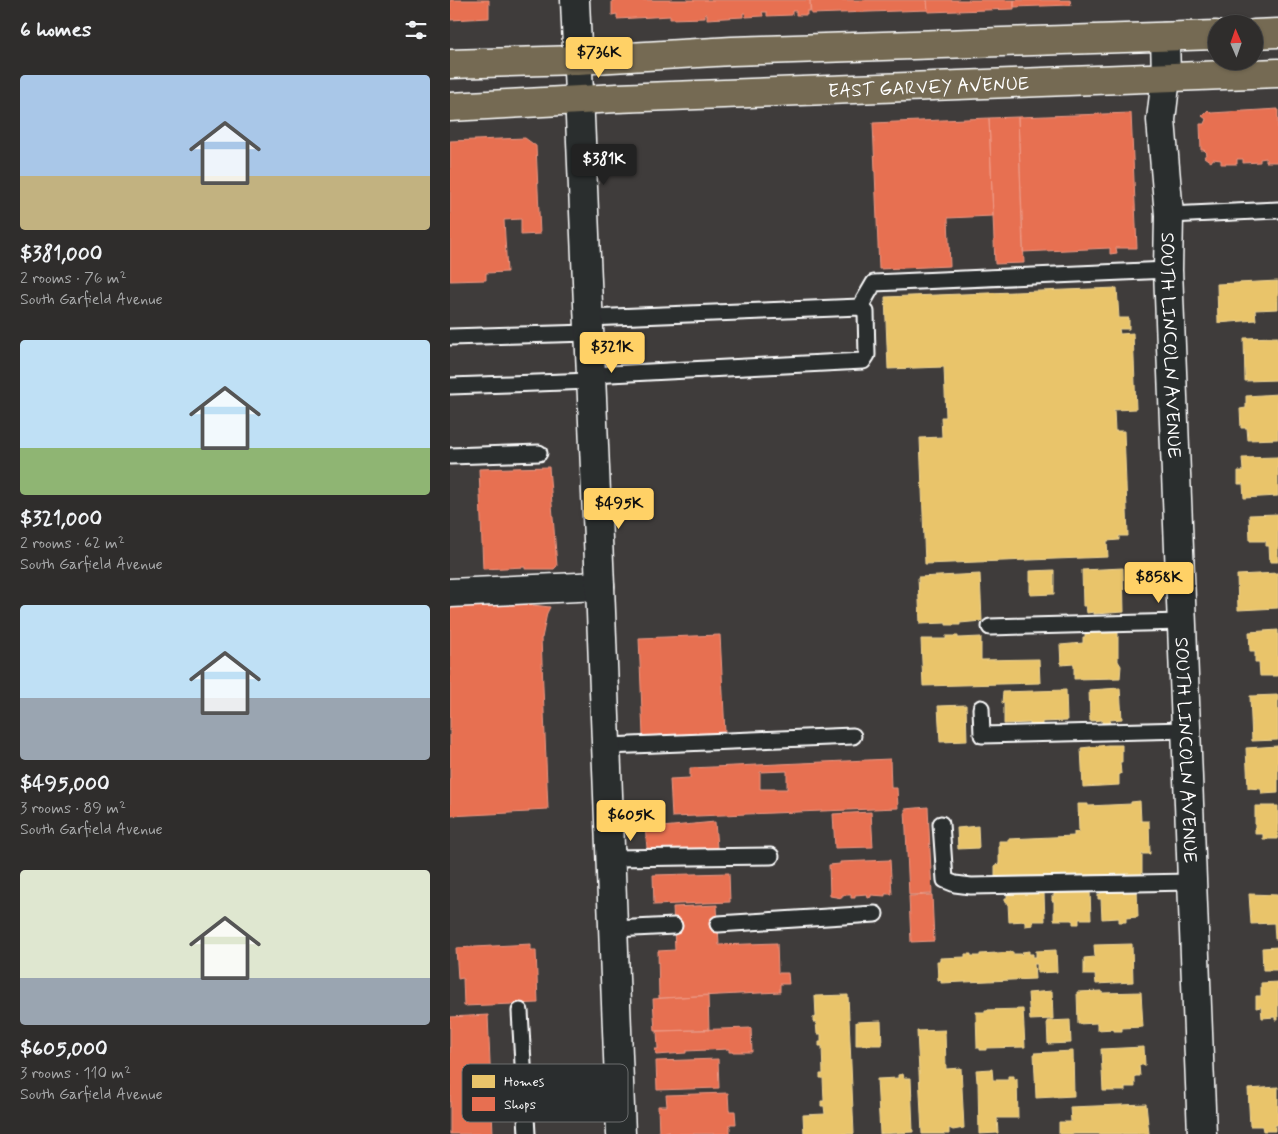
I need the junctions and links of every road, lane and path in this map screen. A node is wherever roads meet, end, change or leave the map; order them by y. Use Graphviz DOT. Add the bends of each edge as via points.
graph roads {
  1 [pos="574,0"];
  2 [pos="1278,33"];
  3 [pos="1263,34"];
  4 [pos="1208,35"];
  5 [pos="1165,37"];
  6 [pos="577,60"];
  7 [pos="450,64"];
  8 [pos="1278,73"];
  9 [pos="1166,77"];
  10 [pos="579,100"];
  11 [pos="450,107"];
  12 [pos="1278,210"];
  13 [pos="1168,215"];
  14 [pos="1168,270"];
  15 [pos="860,307"];
  16 [pos="589,325"];
  17 [pos="450,338"];
  18 [pos="591,378"];
  19 [pos="450,386"];
  20 [pos="539,453"];
  21 [pos="450,456"];
  22 [pos="600,586"];
  23 [pos="450,593"];
  24 [pos="1181,622"];
  25 [pos="990,627"];
  26 [pos="981,708"];
  27 [pos="1186,730"];
  28 [pos="853,736"];
  29 [pos="606,746"];
  30 [pos="941,824"];
  31 [pos="771,856"];
  32 [pos="611,858"];
  33 [pos="1192,882"];
  34 [pos="875,914"];
  35 [pos="718,924"];
  36 [pos="674,926"];
  37 [pos="614,929"];
  38 [pos="520,1011"];
  39 [pos="523,1064"];
  40 [pos="619,1064"];
  41 [pos="1202,1134"];
  1 -- 6 [label="street"];
  2 -- 3 [label="main road"];
  4 -- 5 [label="main road"];
  5 -- 6 [label="main road" via="732,51"];
  5 -- 9 [label="street, SOUTH LINCOLN AVENUE"];
  6 -- 7 [label="main road"];
  6 -- 10 [label="street"];
  8 -- 9 [label="main road, EAST GARVEY AVENUE"];
  9 -- 10 [label="main road, EAST GARVEY AVENUE"];
  9 -- 13 [label="street, SOUTH LINCOLN AVENUE" via="1161,120"];
  10 -- 11 [label="main road, EAST GARVEY AVENUE"];
  10 -- 16 [label="street"];
  12 -- 13 [label="lane"];
  13 -- 14 [label="street, SOUTH LINCOLN AVENUE"];
  14 -- 15 [label="lane" via="874,284"];
  14 -- 24 [label="street, SOUTH LINCOLN AVENUE"];
  15 -- 16 [label="lane"];
  15 -- 18 [label="lane" via="866,312 867,355 863,361"];
  16 -- 17 [label="lane"];
  16 -- 18 [label="street"];
  18 -- 19 [label="lane"];
  18 -- 22 [label="street"];
  20 -- 21 [label="lane"];
  22 -- 23 [label="street"];
  22 -- 29 [label="street"];
  24 -- 25 [label="lane"];
  24 -- 27 [label="street, SOUTH LINCOLN AVENUE"];
  26 -- 27 [label="lane" via="982,734"];
  27 -- 33 [label="street, SOUTH LINCOLN AVENUE"];
  28 -- 29 [label="lane"];
  29 -- 32 [label="street"];
  30 -- 33 [label="lane" via="945,880 955,884"];
  31 -- 32 [label="lane"];
  32 -- 37 [label="street"];
  33 -- 41 [label="street, SOUTH LINCOLN AVENUE"];
  34 -- 35 [label="lane"];
  36 -- 37 [label="lane"];
  37 -- 40 [label="street"];
  38 -- 39 [label="lane"];
}
